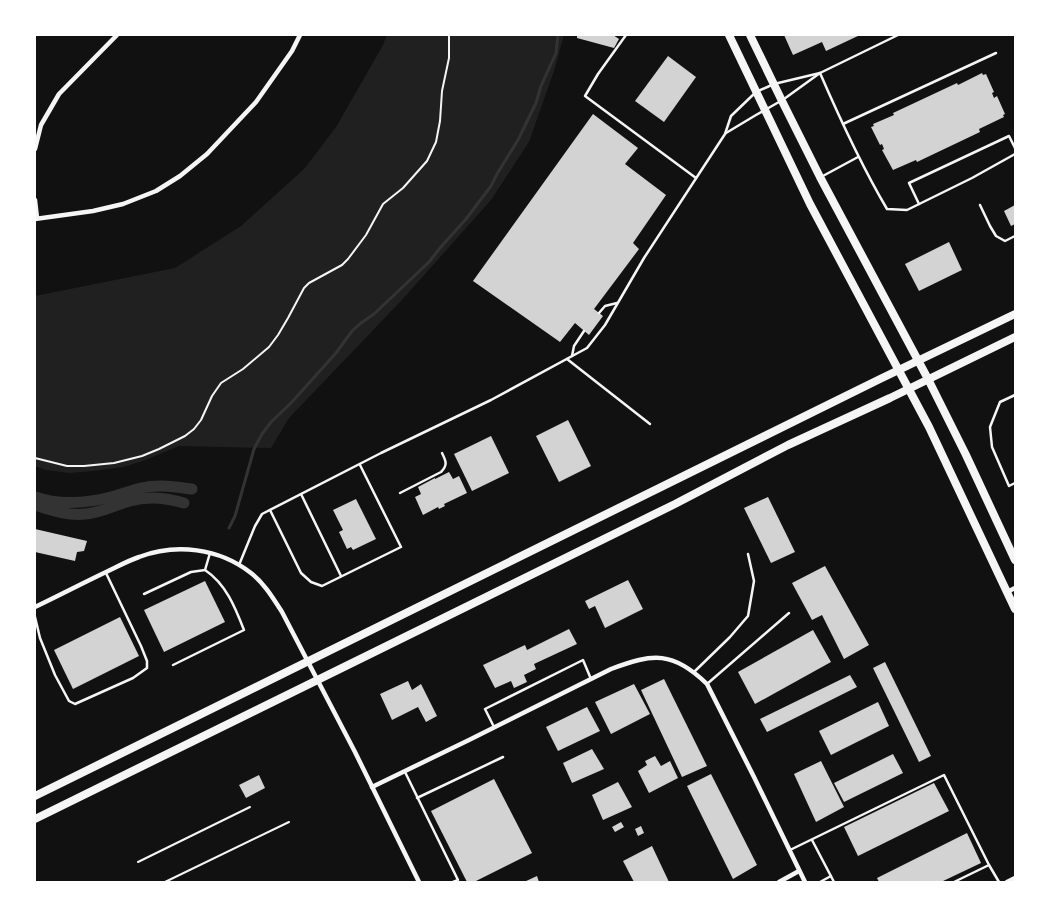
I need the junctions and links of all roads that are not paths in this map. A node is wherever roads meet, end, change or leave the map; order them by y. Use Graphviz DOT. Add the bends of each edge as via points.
graph roads {
  1 [pos="117,35"];
  2 [pos="300,35"];
  3 [pos="626,35"];
  4 [pos="729,35"];
  5 [pos="750,35"];
  6 [pos="898,35"];
  7 [pos="996,53"];
  8 [pos="820,73"];
  9 [pos="774,84"];
  10 [pos="756,92"];
  11 [pos="782,101"];
  12 [pos="765,110"];
  13 [pos="843,125"];
  14 [pos="725,134"];
  15 [pos="1015,148"];
  16 [pos="35,149"];
  17 [pos="1015,154"];
  18 [pos="858,157"];
  19 [pos="820,177"];
  20 [pos="696,178"];
  21 [pos="35,200"];
  22 [pos="919,204"];
  23 [pos="980,205"];
  24 [pos="36,219"];
  25 [pos="1015,236"];
  26 [pos="618,302"];
  27 [pos="598,313"];
  28 [pos="1015,314"];
  29 [pos="584,331"];
  30 [pos="1015,337"];
  31 [pos="571,357"];
  32 [pos="567,360"];
  33 [pos="918,360"];
  34 [pos="899,370"];
  35 [pos="928,379"];
  36 [pos="909,389"];
  37 [pos="1015,395"];
  38 [pos="650,424"];
  39 [pos="442,453"];
  40 [pos="360,465"];
  41 [pos="1015,483"];
  42 [pos="400,493"];
  43 [pos="301,494"];
  44 [pos="270,510"];
  45 [pos="210,553"];
  46 [pos="748,554"];
  47 [pos="1015,560"];
  48 [pos="239,565"];
  49 [pos="205,570"];
  50 [pos="106,573"];
  51 [pos="342,576"];
  52 [pos="1015,588"];
  53 [pos="1007,592"];
  54 [pos="144,594"];
  55 [pos="35,607"];
  56 [pos="1015,609"];
  57 [pos="789,614"];
  58 [pos="35,616"];
  59 [pos="308,662"];
  60 [pos="173,664"];
  61 [pos="694,672"];
  62 [pos="591,679"];
  63 [pos="317,681"];
  64 [pos="707,684"];
  65 [pos="494,727"];
  66 [pos="503,757"];
  67 [pos="404,771"];
  68 [pos="372,787"];
  69 [pos="35,796"];
  70 [pos="417,798"];
  71 [pos="35,819"];
  72 [pos="812,840"];
  73 [pos="790,850"];
  74 [pos="989,864"];
  75 [pos="799,871"];
  76 [pos="831,876"];
  77 [pos="1015,878"];
  78 [pos="420,882"];
  79 [pos="453,882"];
  80 [pos="779,882"];
  81 [pos="805,882"];
  82 [pos="820,882"];
  83 [pos="834,882"];
  84 [pos="954,882"];
  85 [pos="999,882"];
  86 [pos="1006,882"];
  1 -- 16 [label="street" via="59,94 41,125"];
  2 -- 24 [label="street" via="256,102 207,154 180,176 156,191 124,204"];
  3 -- 20 [label="lane" via="585,96"];
  4 -- 10 [label="main road"];
  5 -- 9 [label="main road"];
  6 -- 8 [label="lane"];
  7 -- 13 [label="lane"];
  8 -- 9 [label="lane"];
  8 -- 11 [label="lane"];
  8 -- 13 [label="lane"];
  9 -- 10 [label="lane"];
  9 -- 11 [label="main road"];
  10 -- 12 [label="main road"];
  10 -- 14 [label="lane" via="731,116"];
  11 -- 12 [label="lane"];
  11 -- 19 [label="main road"];
  12 -- 14 [label="lane"];
  12 -- 34 [label="main road" via="810,204"];
  13 -- 18 [label="lane"];
  14 -- 20 [label="lane"];
  15 -- 22 [label="lane" via="1009,136 909,183"];
  17 -- 22 [label="lane"];
  18 -- 19 [label="lane"];
  18 -- 22 [label="lane" via="886,209 907,210"];
  19 -- 33 [label="main road"];
  20 -- 26 [label="lane"];
  21 -- 24 [label="street"];
  23 -- 25 [label="lane" via="996,236 1005,241"];
  26 -- 27 [label="lane" via="604,306"];
  26 -- 31 [label="lane" via="587,348"];
  28 -- 33 [label="main road"];
  29 -- 31 [label="lane"];
  30 -- 35 [label="main road"];
  31 -- 32 [label="lane"];
  32 -- 38 [label="lane"];
  32 -- 40 [label="lane"];
  33 -- 34 [label="main road"];
  33 -- 35 [label="main road"];
  34 -- 36 [label="main road"];
  34 -- 59 [label="main road"];
  35 -- 36 [label="main road"];
  35 -- 47 [label="main road"];
  36 -- 53 [label="main road"];
  36 -- 63 [label="main road" via="788,445 676,504"];
  37 -- 41 [label="lane" via="1000,402 990,427 992,447 1009,486"];
  39 -- 42 [label="lane" via="446,465 441,472"];
  40 -- 43 [label="lane"];
  40 -- 51 [label="lane" via="401,547"];
  43 -- 44 [label="lane"];
  43 -- 51 [label="lane"];
  44 -- 48 [label="lane" via="262,514 255,526"];
  44 -- 51 [label="lane" via="301,573 310,582 322,586"];
  45 -- 48 [label="street"];
  45 -- 49 [label="lane"];
  45 -- 50 [label="street" via="177,549 162,551 138,557"];
  46 -- 61 [label="lane" via="754,581 748,616"];
  48 -- 59 [label="street" via="252,574 275,600"];
  49 -- 54 [label="lane" via="191,572"];
  49 -- 60 [label="lane" via="226,591 244,630"];
  50 -- 55 [label="street"];
  50 -- 58 [label="lane" via="147,662 147,668 133,678 75,704 69,701 55,675"];
  52 -- 53 [label="street"];
  53 -- 56 [label="main road"];
  57 -- 64 [label="lane"];
  59 -- 63 [label="street"];
  59 -- 69 [label="main road"];
  61 -- 62 [label="street" via="678,662 662,658 635,660"];
  61 -- 64 [label="street"];
  62 -- 65 [label="street"];
  62 -- 65 [label="lane" via="583,660 485,709"];
  63 -- 68 [label="street"];
  63 -- 71 [label="main road"];
  64 -- 73 [label="street"];
  65 -- 67 [label="street"];
  66 -- 70 [label="lane"];
  67 -- 68 [label="street"];
  67 -- 70 [label="lane"];
  68 -- 78 [label="street"];
  70 -- 79 [label="lane" via="458,880"];
  72 -- 73 [label="lane"];
  72 -- 74 [label="lane" via="944,775"];
  72 -- 76 [label="lane"];
  73 -- 75 [label="street"];
  74 -- 84 [label="lane"];
  74 -- 85 [label="lane"];
  75 -- 80 [label="street"];
  75 -- 81 [label="street"];
  76 -- 82 [label="lane"];
  76 -- 83 [label="lane"];
  77 -- 86 [label="street"];
}
